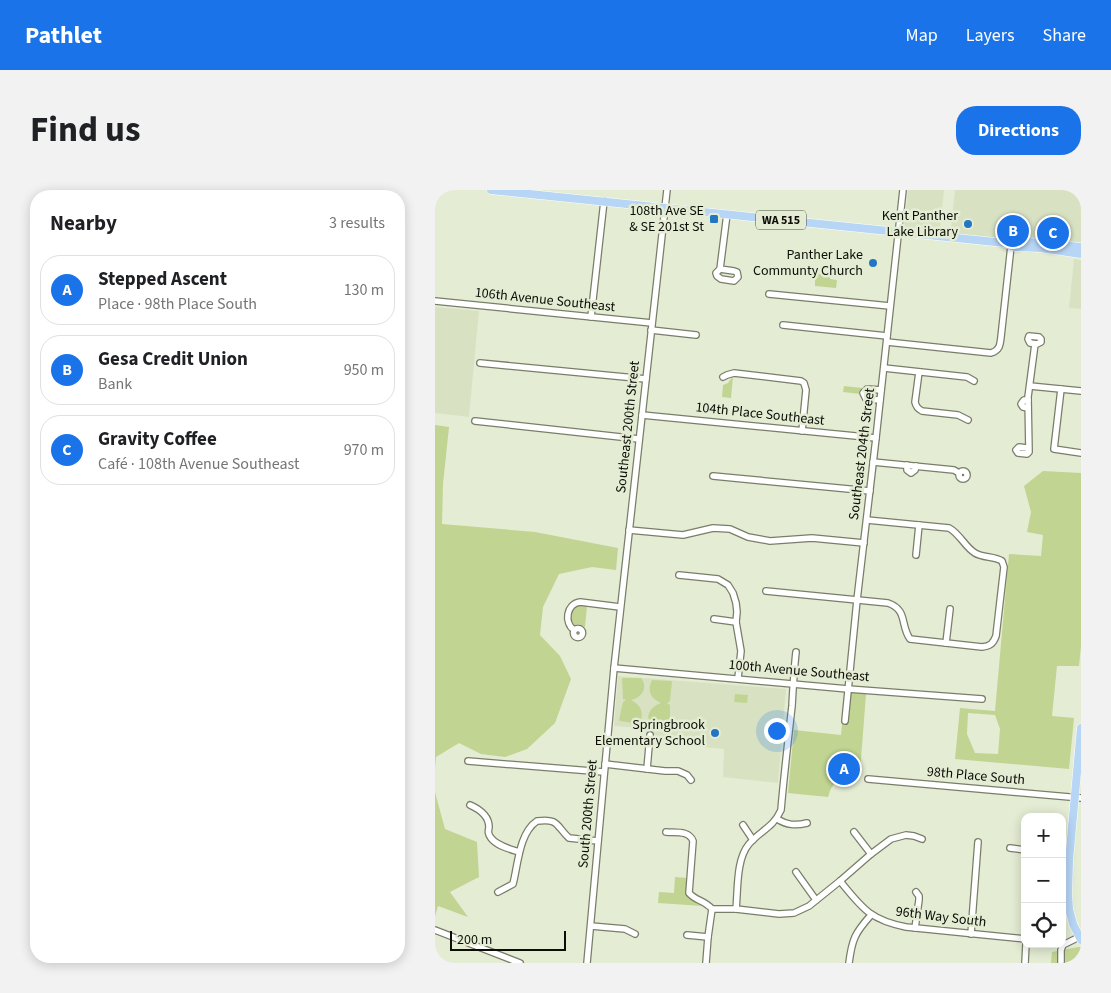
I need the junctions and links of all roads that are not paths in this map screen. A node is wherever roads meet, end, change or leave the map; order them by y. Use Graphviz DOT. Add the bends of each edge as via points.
graph roads {
  1 [pos="491,190"];
  2 [pos="667,190"];
  3 [pos="903,190"];
  4 [pos="603,201"];
  5 [pos="665,207"];
  6 [pos="727,214"];
  7 [pos="899,232"];
  8 [pos="1008,244"];
  9 [pos="1081,247"];
  10 [pos="1081,254"];
  11 [pos="720,269"];
  12 [pos="769,294"];
  13 [pos="435,301"];
  14 [pos="890,306"];
  15 [pos="591,317"];
  16 [pos="783,325"];
  17 [pos="651,326"];
  18 [pos="696,335"];
  19 [pos="887,339"];
  20 [pos="1035,344"];
  21 [pos="480,364"];
  22 [pos="884,368"];
  23 [pos="919,372"];
  24 [pos="723,377"];
  25 [pos="646,379"];
  26 [pos="973,381"];
  27 [pos="1030,386"];
  28 [pos="1061,389"];
  29 [pos="881,390"];
  30 [pos="1081,391"];
  31 [pos="880,400"];
  32 [pos="642,415"];
  33 [pos="968,420"];
  34 [pos="475,421"];
  35 [pos="802,431"];
  36 [pos="877,438"];
  37 [pos="639,439"];
  38 [pos="1028,450"];
  39 [pos="1081,453"];
  40 [pos="873,462"];
  41 [pos="959,473"];
  42 [pos="713,476"];
  43 [pos="870,491"];
  44 [pos="867,520"];
  45 [pos="919,525"];
  46 [pos="629,530"];
  47 [pos="864,543"];
  48 [pos="916,555"];
  49 [pos="679,575"];
  50 [pos="767,591"];
  51 [pos="857,600"];
  52 [pos="621,607"];
  53 [pos="950,609"];
  54 [pos="714,619"];
  55 [pos="736,622"];
  56 [pos="574,630"];
  57 [pos="946,642"];
  58 [pos="796,652"];
  59 [pos="614,668"];
  60 [pos="738,678"];
  61 [pos="794,684"];
  62 [pos="848,689"];
  63 [pos="982,699"];
  64 [pos="845,721"];
  65 [pos="1081,728"];
  66 [pos="650,735"];
  67 [pos="468,762"];
  68 [pos="605,764"];
  69 [pos="647,768"];
  70 [pos="604,772"];
  71 [pos="868,779"];
  72 [pos="691,780"];
  73 [pos="1077,798"];
  74 [pos="469,804"];
  75 [pos="777,819"];
  76 [pos="807,823"];
  77 [pos="743,825"];
  78 [pos="666,832"];
  79 [pos="854,832"];
  80 [pos="922,839"];
  81 [pos="753,840"];
  82 [pos="598,842"];
  83 [pos="978,842"];
  84 [pos="1010,848"];
  85 [pos="1021,849"];
  86 [pos="519,852"];
  87 [pos="871,854"];
  88 [pos="1066,855"];
  89 [pos="796,872"];
  90 [pos="840,881"];
  91 [pos="498,892"];
  92 [pos="917,892"];
  93 [pos="816,900"];
  94 [pos="712,908"];
  95 [pos="736,909"];
  96 [pos="871,915"];
  97 [pos="591,926"];
  98 [pos="915,928"];
  99 [pos="435,930"];
  100 [pos="635,934"];
  101 [pos="687,934"];
  102 [pos="971,934"];
  103 [pos="708,937"];
  104 [pos="1080,938"];
  105 [pos="1021,939"];
  106 [pos="1066,942"];
  107 [pos="1026,948"];
  108 [pos="1062,948"];
  109 [pos="520,963"];
  110 [pos="587,963"];
  111 [pos="706,963"];
  112 [pos="849,963"];
  113 [pos="1025,963"];
  114 [pos="1061,963"];
  1 -- 4 [label="main road, WA 515"];
  2 -- 5 [label="street, Southeast 200th Street"];
  3 -- 7 [label="street, Southeast 204th Street"];
  4 -- 5 [label="main road, WA 515"];
  4 -- 15 [label="street"];
  5 -- 6 [label="main road, WA 515"];
  5 -- 17 [label="street, Southeast 200th Street"];
  6 -- 7 [label="main road, WA 515"];
  6 -- 11 [label="street"];
  7 -- 8 [label="main road, WA 515"];
  7 -- 14 [label="street, Southeast 204th Street"];
  8 -- 9 [label="main road, WA 515" via="1019,241"];
  8 -- 10 [label="main road, WA 515"];
  8 -- 19 [label="street" via="1001,337 996,351 991,353"];
  12 -- 14 [label="street"];
  13 -- 15 [label="street, 106th Avenue Southeast"];
  14 -- 19 [label="street, Southeast 204th Street"];
  15 -- 17 [label="street, 106th Avenue Southeast"];
  16 -- 19 [label="street"];
  17 -- 18 [label="street, 106th Avenue Southeast"];
  17 -- 25 [label="street, Southeast 200th Street"];
  19 -- 22 [label="street, Southeast 204th Street"];
  20 -- 27 [label="street"];
  21 -- 25 [label="street"];
  22 -- 23 [label="street"];
  22 -- 29 [label="street, Southeast 204th Street"];
  23 -- 26 [label="street" via="967,376"];
  23 -- 33 [label="street" via="915,402 918,408 958,415"];
  24 -- 35 [label="street" via="734,373 804,383"];
  25 -- 32 [label="street, Southeast 200th Street"];
  27 -- 28 [label="street"];
  27 -- 38 [label="street" via="1028,400 1021,404 1028,408"];
  28 -- 30 [label="street"];
  28 -- 39 [label="street" via="1054,449"];
  29 -- 31 [label="street, Southeast 204th Street"];
  29 -- 31 [label="street" via="867,389 863,394 866,398"];
  31 -- 36 [label="street, Southeast 204th Street"];
  32 -- 35 [label="street, 104th Place Southeast"];
  32 -- 37 [label="street, Southeast 200th Street"];
  34 -- 37 [label="street"];
  35 -- 36 [label="street, 104th Place Southeast"];
  36 -- 40 [label="street, Southeast 204th Street"];
  37 -- 46 [label="street, Southeast 200th Street"];
  40 -- 41 [label="street"];
  40 -- 43 [label="street, Southeast 204th Street"];
  42 -- 43 [label="street"];
  43 -- 44 [label="street, Southeast 204th Street"];
  44 -- 45 [label="street"];
  44 -- 47 [label="street, Southeast 204th Street"];
  45 -- 48 [label="street"];
  45 -- 57 [label="street" via="949,528 973,552 1002,561 1004,567 994,642 982,647"];
  46 -- 47 [label="street" via="683,535 713,528 730,529 759,540 824,539"];
  46 -- 52 [label="street, Southeast 200th Street"];
  47 -- 51 [label="street, Southeast 204th Street"];
  49 -- 55 [label="street" via="718,579 728,585 736,602"];
  50 -- 51 [label="street"];
  51 -- 57 [label="street" via="894,606 902,615 910,639"];
  51 -- 62 [label="street, Southeast 204th Street"];
  52 -- 56 [label="street" via="575,603 569,609 568,621"];
  52 -- 59 [label="street, Southeast 200th Street"];
  53 -- 57 [label="street"];
  54 -- 55 [label="street"];
  55 -- 60 [label="street" via="741,651"];
  58 -- 61 [label="street"];
  59 -- 60 [label="street, 100th Avenue Southeast"];
  59 -- 68 [label="street, South 200th Street"];
  60 -- 61 [label="street, 100th Avenue Southeast"];
  61 -- 62 [label="street, 100th Avenue Southeast"];
  61 -- 75 [label="street" via="781,810"];
  62 -- 63 [label="street, 100th Avenue Southeast"];
  62 -- 64 [label="street, Southeast 204th Street"];
  65 -- 73 [label="main road"];
  66 -- 69 [label="street"];
  67 -- 70 [label="street"];
  68 -- 69 [label="street"];
  68 -- 70 [label="street, South 200th Street"];
  69 -- 72 [label="street" via="678,771 687,774"];
  70 -- 82 [label="street, South 200th Street"];
  71 -- 73 [label="street, 98th Place South"];
  73 -- 88 [label="main road"];
  74 -- 86 [label="street" via="485,815 489,836 493,840"];
  75 -- 76 [label="street" via="793,825"];
  75 -- 81 [label="street"];
  77 -- 81 [label="street"];
  78 -- 94 [label="street" via="691,835 689,893"];
  79 -- 87 [label="street"];
  80 -- 87 [label="street" via="911,835 895,837"];
  81 -- 95 [label="street" via="741,859"];
  82 -- 86 [label="street" via="569,838 559,825 540,821 529,828"];
  82 -- 97 [label="street, South 200th Street"];
  83 -- 102 [label="street"];
  84 -- 85 [label="street"];
  86 -- 91 [label="street" via="513,884"];
  87 -- 90 [label="street"];
  88 -- 104 [label="main road" via="1068,902"];
  89 -- 93 [label="street"];
  90 -- 93 [label="street"];
  90 -- 96 [label="street, 96th Way South"];
  92 -- 98 [label="street"];
  93 -- 95 [label="street" via="787,914"];
  94 -- 95 [label="street"];
  94 -- 103 [label="street"];
  96 -- 98 [label="street, 96th Way South"];
  96 -- 112 [label="street" via="852,942"];
  97 -- 100 [label="street" via="625,929"];
  97 -- 110 [label="street, South 200th Street"];
  98 -- 102 [label="street, 96th Way South"];
  99 -- 109 [label="street"];
  101 -- 103 [label="street"];
  102 -- 105 [label="street, 96th Way South"];
  103 -- 111 [label="street"];
  104 -- 106 [label="street"];
  107 -- 113 [label="street"];
  108 -- 114 [label="street"];
}
